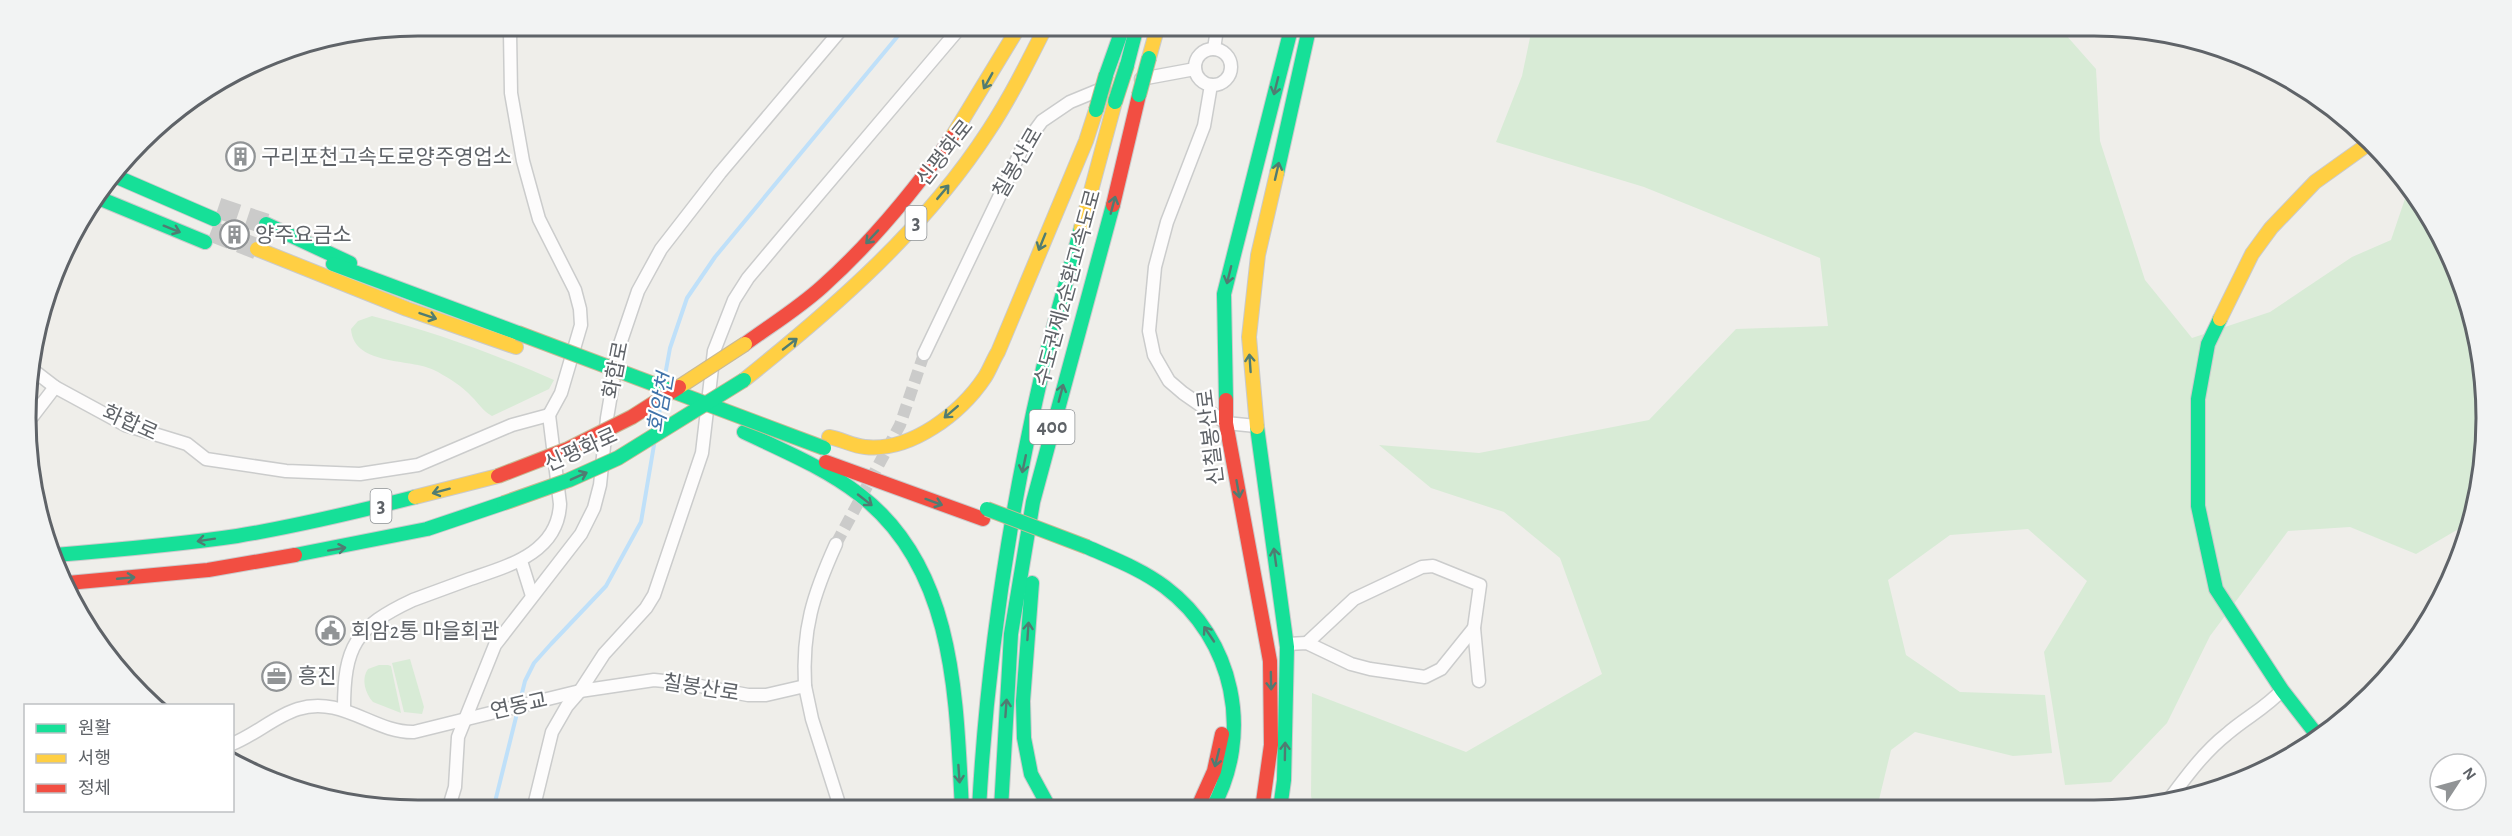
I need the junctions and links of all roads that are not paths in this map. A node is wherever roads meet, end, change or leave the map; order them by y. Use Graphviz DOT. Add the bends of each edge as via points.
graph roads {
  1 [pos="510,36"];
  2 [pos="836,36"];
  3 [pos="953,36"];
  4 [pos="1014,36"];
  5 [pos="1041,36"];
  6 [pos="1120,36"];
  7 [pos="1134,36"];
  8 [pos="1155,36"];
  9 [pos="1216,36"];
  10 [pos="1289,36"];
  11 [pos="1308,36"];
  12 [pos="1214,49"];
  13 [pos="1195,69"];
  14 [pos="1211,85"];
  15 [pos="2363,147"];
  16 [pos="126,172"];
  17 [pos="120,179"];
  18 [pos="109,193"];
  19 [pos="104,200"];
  20 [pos="212,225"];
  21 [pos="924,354"];
  22 [pos="38,374"];
  23 [pos="55,387"];
  24 [pos="36,411"];
  25 [pos="549,415"];
  26 [pos="1226,423"];
  27 [pos="1256,426"];
  28 [pos="822,453"];
  29 [pos="1044,455"];
  30 [pos="985,514"];
  31 [pos="836,544"];
  32 [pos="61,554"];
  33 [pos="1071,556"];
  34 [pos="522,561"];
  35 [pos="1098,567"];
  36 [pos="73,583"];
  37 [pos="532,596"];
  38 [pos="1474,628"];
  39 [pos="1307,643"];
  40 [pos="1287,644"];
  41 [pos="1479,681"];
  42 [pos="805,686"];
  43 [pos="2282,690"];
  44 [pos="580,691"];
  45 [pos="560,697"];
  46 [pos="344,709"];
  47 [pos="472,717"];
  48 [pos="2314,731"];
  49 [pos="234,743"];
  50 [pos="2175,791"];
  51 [pos="451,800"];
  52 [pos="535,800"];
  53 [pos="838,800"];
  54 [pos="961,800"];
  55 [pos="979,800"];
  56 [pos="1002,800"];
  57 [pos="1045,800"];
  58 [pos="1201,800"];
  59 [pos="1217,800"];
  60 [pos="1263,800"];
  61 [pos="1281,800"];
  1 -- 25 [label="street" via="511,93 523,161 539,219 580,309 581,326 561,393"];
  2 -- 37 [label="street, 화합로" via="661,249 638,291 618,347 594,508 581,534"];
  3 -- 44 [label="street" via="778,241 734,300 714,351 702,453 654,594 604,654"];
  4 -- 32 [label="main road, 신평화로 / 3, one-way, bridge" via="953,138 874,235 821,287 745,344 632,417 568,449 498,476 359,511 197,542"];
  36 -- 5 [label="main road, 신평화로 / 3, one-way, bridge" via="208,570 427,529 569,480 618,458 744,380 799,338 852,289 915,224 976,150 1002,111"];
  6 -- 28 [label="main road, one-way, bridge" via="1086,141 984,377 952,412 901,442"];
  7 -- 55 [label="main road, 수도권제2순환고속도로 / 400, one-way, bridge" via="1044,364 1002,578 983,735"];
  29 -- 8 [label="main road, 수도권제2순환고속도로 / 400, one-way, bridge"];
  9 -- 12 [label="street"];
  10 -- 26 [label="main road, 신칠봉산로, one-way" via="1224,294"];
  27 -- 11 [label="main road, one-way" via="1249,337 1258,255"];
  12 -- 13 [label="street" via="1198,57"];
  12 -- 14 [label="street" via="1225,54 1231,69 1226,79"];
  13 -- 14 [label="street" via="1200,80"];
  13 -- 21 [label="street, 칠봉산로" via="1110,86 1070,102 1042,121 1023,147"];
  14 -- 26 [label="street" via="1204,126 1167,222 1155,267 1149,331 1154,355 1169,381"];
  15 -- 43 [label="main road" via="2315,182 2252,254 2208,344 2198,399 2198,507 2216,589"];
  16 -- 20 [label="main road"];
  17 -- 20 [label="main road"];
  18 -- 20 [label="main road"];
  19 -- 20 [label="main road, one-way"];
  22 -- 23 [label="street, 화합로"];
  23 -- 24 [label="street"];
  23 -- 25 [label="street, 화합로" via="125,425 187,444 207,459 286,471 360,474 418,465 512,424"];
  25 -- 34 [label="street" via="560,513 548,537"];
  26 -- 27 [label="street"];
  26 -- 60 [label="main road, 신칠봉산로, one-way" via="1270,662 1271,745"];
  40 -- 27 [label="main road, one-way"];
  28 -- 28 [label="main road, one-way, bridge" via="701,402 518,333 257,241 407,309 744,432"];
  28 -- 30 [label="main road"];
  28 -- 54 [label="main road, one-way" via="896,529 911,550 935,603 951,665"];
  56 -- 29 [label="main road, 수도권제2순환고속도로 / 400, one-way" via="1011,634"];
  57 -- 29 [label="main road, one-way" via="1030,774 1022,719"];
  30 -- 33 [label="main road"];
  59 -- 30 [label="main road, one-way, bridge" via="1227,781 1232,756 1233,697 1219,649 1204,626 1183,602 1146,574 1087,547"];
  31 -- 42 [label="street" via="816,587 808,617"];
  34 -- 37 [label="street"];
  34 -- 46 [label="street" via="413,600 363,632 344,673"];
  35 -- 58 [label="main road, one-way" via="1156,598 1201,644 1220,691 1222,712 1222,739"];
  37 -- 47 [label="street, 화합로" via="495,645"];
  38 -- 39 [label="street" via="1440,669 1425,677 1351,664"];
  38 -- 39 [label="street" via="1480,585 1427,566 1354,599"];
  38 -- 41 [label="street"];
  39 -- 40 [label="street"];
  61 -- 40 [label="main road, one-way"];
  42 -- 44 [label="street, 칠봉산로" via="748,695 654,680"];
  42 -- 53 [label="street"];
  43 -- 48 [label="main road"];
  43 -- 50 [label="street" via="2271,703 2226,734"];
  44 -- 45 [label="street, 칠봉산로"];
  44 -- 52 [label="street" via="552,732"];
  45 -- 47 [label="street, 연동교"];
  46 -- 47 [label="street, 연동교" via="405,733"];
  46 -- 49 [label="street" via="298,709"];
  47 -- 51 [label="street, 화합로" via="458,737"];
}
